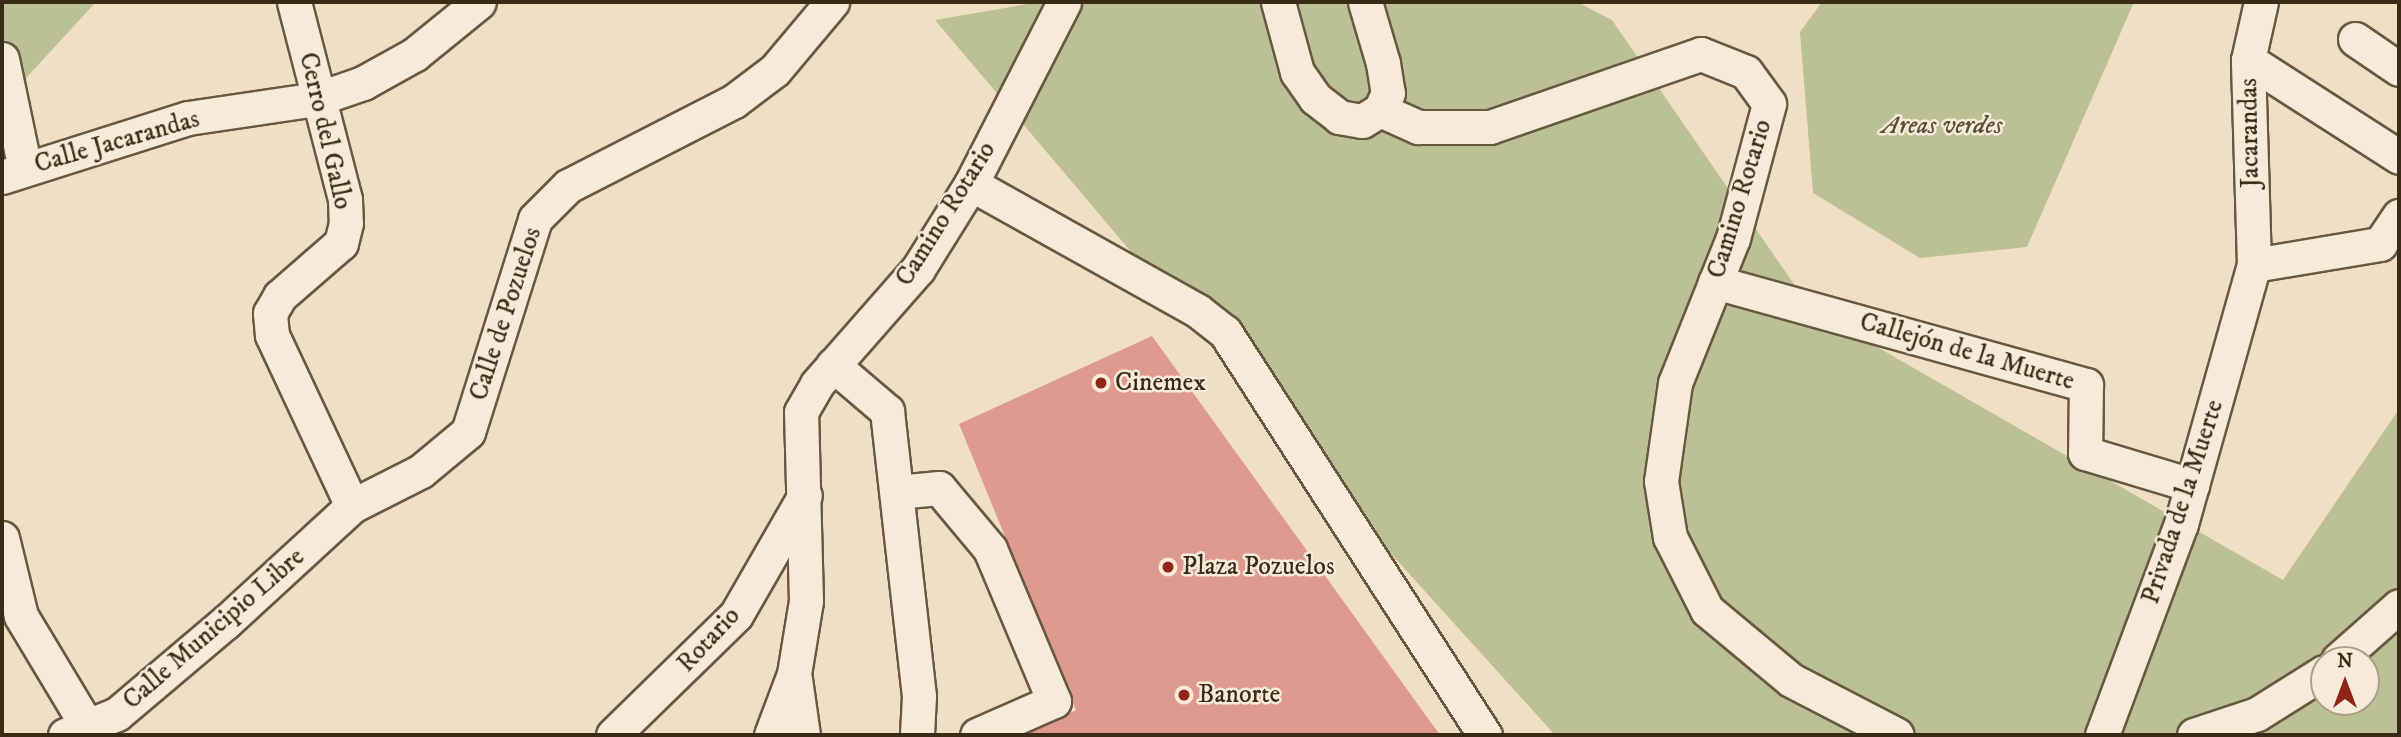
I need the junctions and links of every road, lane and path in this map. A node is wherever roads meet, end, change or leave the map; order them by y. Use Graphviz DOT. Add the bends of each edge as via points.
graph roads {
  1 [pos="294,2"];
  2 [pos="479,2"];
  3 [pos="832,2"];
  4 [pos="1064,2"];
  5 [pos="1278,2"];
  6 [pos="1365,2"];
  7 [pos="2261,2"];
  8 [pos="2355,39"];
  9 [pos="2,59"];
  10 [pos="2248,60"];
  11 [pos="2399,69"];
  12 [pos="317,99"];
  13 [pos="1380,110"];
  14 [pos="2399,157"];
  15 [pos="13,173"];
  16 [pos="971,184"];
  17 [pos="2399,216"];
  18 [pos="2254,265"];
  19 [pos="1715,282"];
  20 [pos="834,365"];
  21 [pos="2192,485"];
  22 [pos="897,492"];
  23 [pos="806,493"];
  24 [pos="352,506"];
  25 [pos="2,538"];
  26 [pos="2399,606"];
  27 [pos="2354,646"];
  28 [pos="794,674"];
  29 [pos="2310,681"];
  30 [pos="76,731"];
  31 [pos="613,735"];
  32 [pos="772,735"];
  33 [pos="803,735"];
  34 [pos="917,735"];
  35 [pos="978,735"];
  36 [pos="1486,735"];
  37 [pos="1896,735"];
  38 [pos="2102,735"];
  39 [pos="2194,735"];
  1 -- 12 [label="street, Cerro del Gallo"];
  2 -- 12 [label="street, Calle Jacarandas" via="415,54 363,83"];
  3 -- 24 [label="street, Calle de Pozuelos" via="783,62 734,101 568,186 535,219 468,432 421,471"];
  4 -- 16 [label="street, Camino Rotario"];
  5 -- 13 [label="street" via="1297,72 1315,98 1339,117 1362,121"];
  6 -- 13 [label="street" via="1388,93"];
  7 -- 10 [label="street, Jacarandas"];
  8 -- 11 [label="street"];
  9 -- 15 [label="street"];
  10 -- 14 [label="street"];
  10 -- 18 [label="street, Jacarandas"];
  12 -- 15 [label="street, Calle Jacarandas" via="188,118"];
  12 -- 24 [label="street, Cerro del Gallo" via="345,200 346,223 341,243 280,296 270,313 272,335"];
  13 -- 19 [label="street, Camino Rotario" via="1418,127 1490,127 1701,54 1746,72 1769,104 1733,238"];
  16 -- 20 [label="street, Camino Rotario" via="918,269"];
  16 -- 36 [label="street" via="1198,311 1225,332"];
  17 -- 18 [label="street" via="2380,244"];
  18 -- 21 [label="street, Privada de la Muerte"];
  19 -- 21 [label="street, Callejón de la Muerte" via="2086,385 2085,453"];
  19 -- 37 [label="street, Camino Rotario" via="1675,383 1661,481 1670,537 1707,610 1791,680"];
  20 -- 22 [label="street" via="887,411"];
  20 -- 23 [label="street, Camino Rotario" via="802,412 799,443"];
  21 -- 38 [label="street, Privada de la Muerte"];
  22 -- 34 [label="street" via="919,696"];
  22 -- 35 [label="street" via="939,488 990,549 1054,701"];
  23 -- 28 [label="street, Camino Rotario" via="806,601"];
  23 -- 31 [label="street, Rotario" via="736,615"];
  24 -- 30 [label="street, Calle Municipio Libre" via="117,714"];
  25 -- 30 [label="street" via="21,616"];
  26 -- 27 [label="street"];
  28 -- 32 [label="street"];
  28 -- 33 [label="street"];
  29 -- 39 [label="street" via="2257,714"];
}
